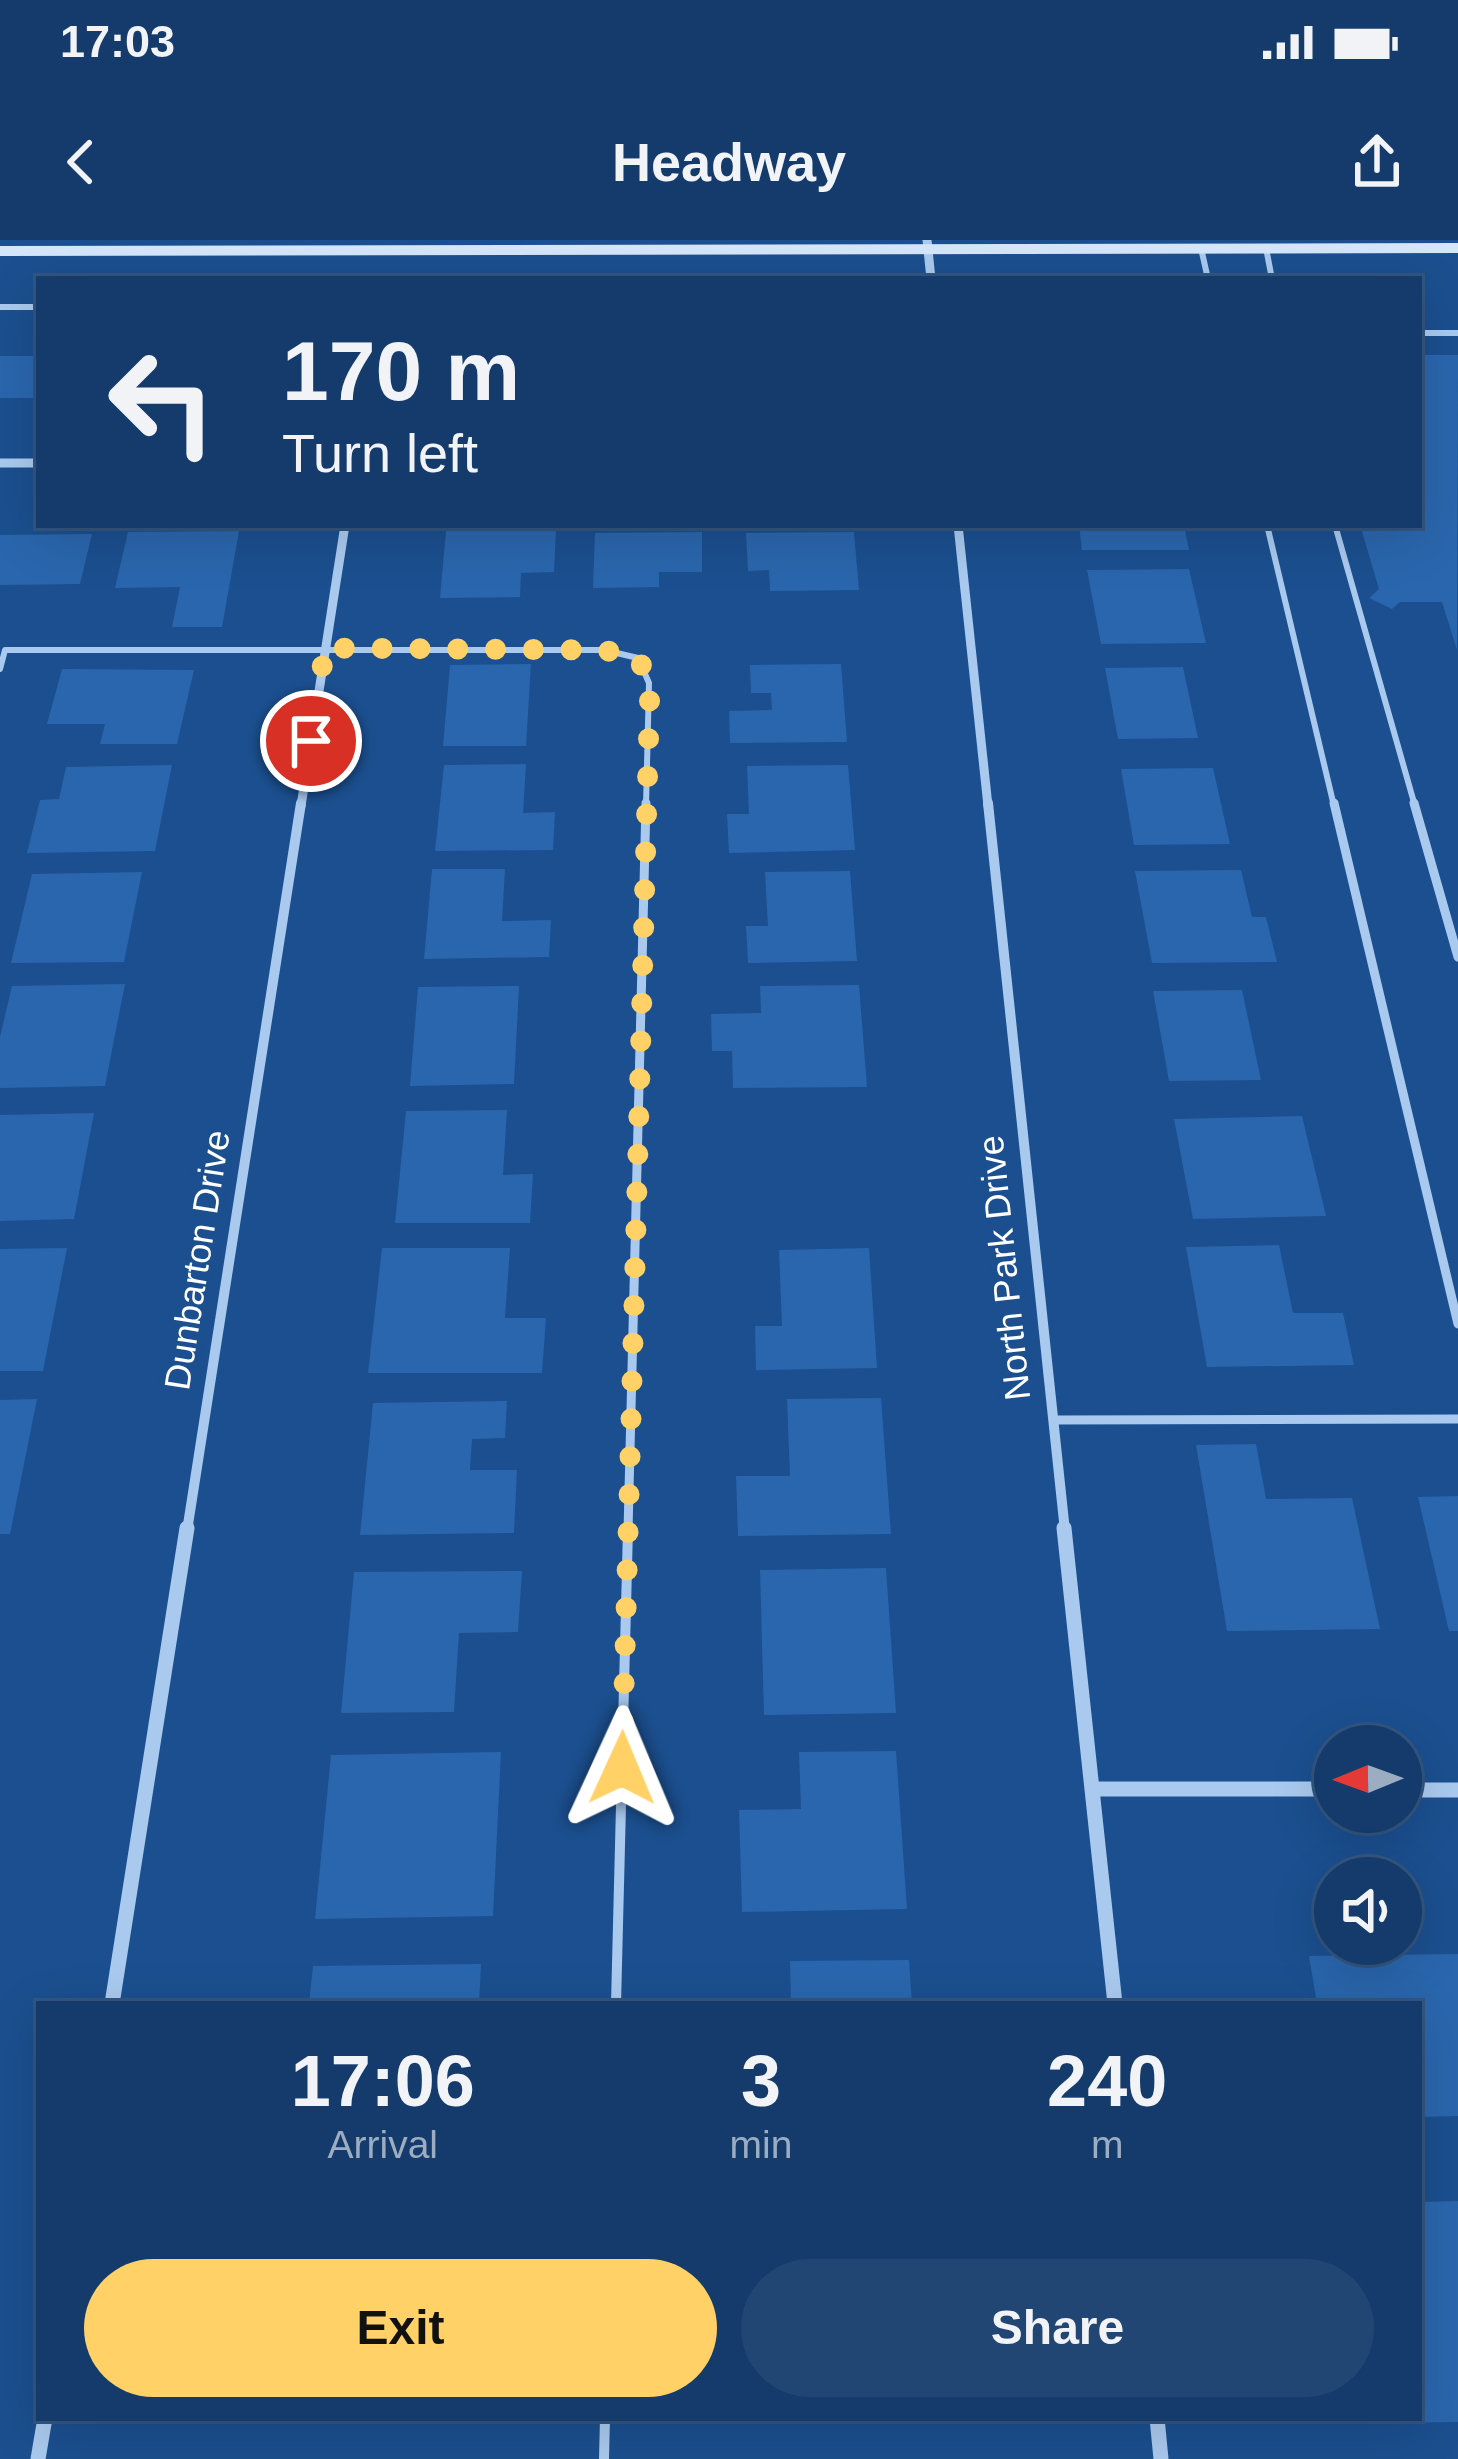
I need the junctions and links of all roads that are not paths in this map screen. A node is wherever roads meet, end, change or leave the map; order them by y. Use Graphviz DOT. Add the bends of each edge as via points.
graph roads {
  1 [pos="1266,244"];
  2 [pos="927,245"];
  3 [pos="1201,248"];
  4 [pos="1458,248"];
  5 [pos="0,251"];
  6 [pos="931,276"];
  7 [pos="1207,276"];
  8 [pos="1271,276"];
  9 [pos="0,307"];
  10 [pos="36,307"];
  11 [pos="1422,333"];
  12 [pos="1458,333"];
  13 [pos="0,463"];
  14 [pos="36,463"];
  15 [pos="345,528"];
  16 [pos="958,528"];
  17 [pos="1268,528"];
  18 [pos="1336,528"];
  19 [pos="325,648"];
  20 [pos="0,669"];
  21 [pos="1458,957"];
  22 [pos="1458,1324"];
  23 [pos="1458,1419"];
  24 [pos="1054,1420"];
  25 [pos="1093,1789"];
  26 [pos="1314,1790"];
  27 [pos="1422,1790"];
  28 [pos="1458,1790"];
  29 [pos="112,2001"];
  30 [pos="616,2001"];
  31 [pos="1114,2001"];
  32 [pos="44,2421"];
  33 [pos="605,2421"];
  34 [pos="1157,2421"];
  35 [pos="38,2459"];
  36 [pos="604,2459"];
  37 [pos="1161,2459"];
  1 -- 3 [label="main road"];
  1 -- 4 [label="main road"];
  1 -- 8 [label="lane"];
  2 -- 3 [label="main road"];
  2 -- 5 [label="main road"];
  2 -- 6 [label="street"];
  3 -- 7 [label="lane"];
  9 -- 10 [label="lane"];
  11 -- 12 [label="lane"];
  13 -- 14 [label="street"];
  15 -- 19 [label="street, Dunbarton Drive"];
  16 -- 24 [label="street, North Park Drive"];
  17 -- 22 [label="lane"];
  18 -- 21 [label="lane"];
  19 -- 20 [label="lane" via="5,650"];
  19 -- 29 [label="street, Dunbarton Drive"];
  19 -- 30 [label="lane" via="604,650 638,658 650,683"];
  23 -- 24 [label="lane"];
  24 -- 25 [label="street, North Park Drive"];
  25 -- 26 [label="street"];
  25 -- 31 [label="street, North Park Drive"];
  27 -- 28 [label="street"];
  32 -- 35 [label="street"];
  33 -- 36 [label="lane"];
  34 -- 37 [label="street"];
}
